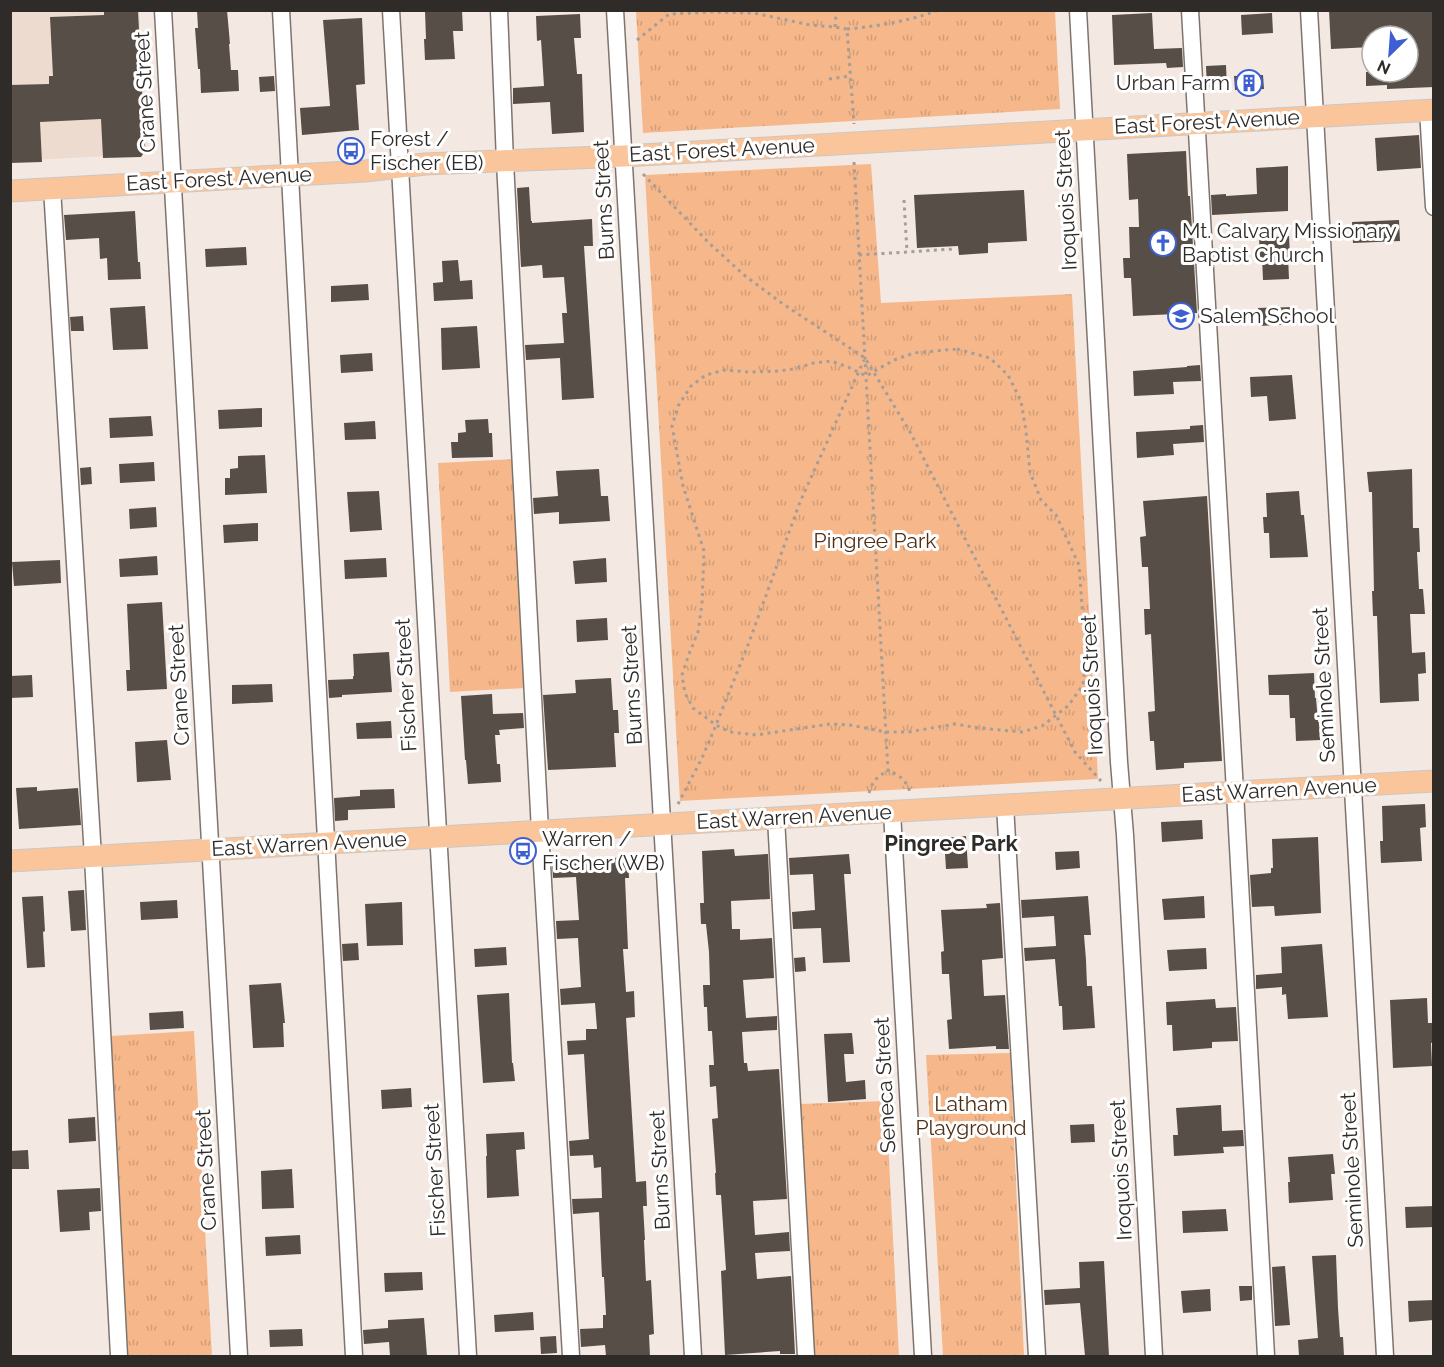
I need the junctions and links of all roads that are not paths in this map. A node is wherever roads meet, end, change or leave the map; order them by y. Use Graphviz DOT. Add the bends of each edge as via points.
graph roads {
  1 [pos="163,10"];
  2 [pos="281,10"];
  3 [pos="391,10"];
  4 [pos="499,10"];
  5 [pos="615,10"];
  6 [pos="1078,10"];
  7 [pos="1190,10"];
  8 [pos="1309,10"];
  9 [pos="1431,110"];
  10 [pos="1315,116"];
  11 [pos="1197,123"];
  12 [pos="1084,129"];
  13 [pos="624,156"];
  14 [pos="505,162"];
  15 [pos="399,167"];
  16 [pos="290,175"];
  17 [pos="173,181"];
  18 [pos="52,188"];
  19 [pos="10,190"];
  20 [pos="1434,207"];
  21 [pos="1434,781"];
  22 [pos="1353,786"];
  23 [pos="1235,792"];
  24 [pos="1122,799"];
  25 [pos="1005,805"];
  26 [pos="892,812"];
  27 [pos="776,818"];
  28 [pos="663,825"];
  29 [pos="540,831"];
  30 [pos="438,837"];
  31 [pos="326,843"];
  32 [pos="210,850"];
  33 [pos="93,857"];
  34 [pos="10,861"];
  35 [pos="119,1356"];
  36 [pos="239,1356"];
  37 [pos="354,1356"];
  38 [pos="468,1356"];
  39 [pos="571,1356"];
  40 [pos="693,1356"];
  41 [pos="806,1356"];
  42 [pos="923,1356"];
  43 [pos="1037,1356"];
  44 [pos="1154,1356"];
  45 [pos="1266,1356"];
  46 [pos="1385,1356"];
  1 -- 17 [label="street, Crane Street"];
  2 -- 16 [label="street"];
  3 -- 15 [label="street, Fischer Street"];
  4 -- 14 [label="street"];
  5 -- 13 [label="street, Burns Street"];
  6 -- 12 [label="street, Iroquois Street"];
  7 -- 11 [label="street"];
  8 -- 10 [label="street, Seminole Street"];
  9 -- 10 [label="main road, East Forest Avenue"];
  9 -- 20 [label="street"];
  10 -- 11 [label="main road, East Forest Avenue"];
  10 -- 22 [label="street, Seminole Street"];
  11 -- 12 [label="main road, East Forest Avenue"];
  11 -- 23 [label="street"];
  12 -- 13 [label="main road, East Forest Avenue"];
  12 -- 24 [label="street, Iroquois Street"];
  13 -- 14 [label="main road, East Forest Avenue"];
  13 -- 28 [label="street, Burns Street"];
  14 -- 15 [label="main road, East Forest Avenue"];
  14 -- 29 [label="street"];
  15 -- 16 [label="main road, East Forest Avenue"];
  15 -- 30 [label="street, Fischer Street"];
  16 -- 17 [label="main road, East Forest Avenue"];
  16 -- 31 [label="street"];
  17 -- 18 [label="main road, East Forest Avenue"];
  17 -- 32 [label="street, Crane Street"];
  18 -- 19 [label="main road, East Forest Avenue"];
  18 -- 33 [label="street"];
  21 -- 22 [label="main road, East Warren Avenue"];
  22 -- 23 [label="main road, East Warren Avenue"];
  22 -- 46 [label="street, Seminole Street"];
  23 -- 24 [label="main road, East Warren Avenue"];
  23 -- 45 [label="street"];
  24 -- 25 [label="main road, East Warren Avenue"];
  24 -- 44 [label="street, Iroquois Street"];
  25 -- 26 [label="main road, East Warren Avenue"];
  25 -- 43 [label="street"];
  26 -- 27 [label="main road, East Warren Avenue"];
  26 -- 42 [label="street, Seneca Street"];
  27 -- 28 [label="main road, East Warren Avenue"];
  27 -- 41 [label="street"];
  28 -- 29 [label="main road, East Warren Avenue"];
  28 -- 40 [label="street, Burns Street"];
  29 -- 30 [label="main road, East Warren Avenue"];
  29 -- 39 [label="street"];
  30 -- 31 [label="main road, East Warren Avenue"];
  30 -- 38 [label="street, Fischer Street"];
  31 -- 32 [label="main road, East Warren Avenue"];
  31 -- 37 [label="street"];
  32 -- 33 [label="main road, East Warren Avenue"];
  32 -- 36 [label="street, Crane Street"];
  33 -- 34 [label="main road, East Warren Avenue"];
  33 -- 35 [label="street"];
}
